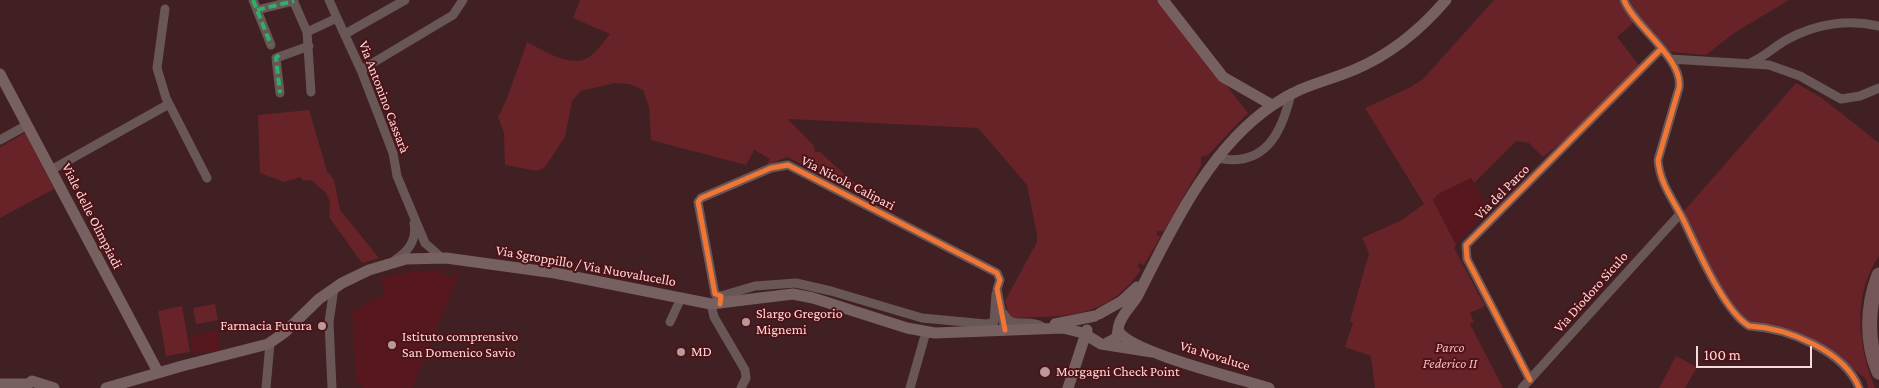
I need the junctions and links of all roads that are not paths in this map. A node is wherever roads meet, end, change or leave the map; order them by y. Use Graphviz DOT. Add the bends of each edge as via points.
graph roads {
  1 [pos="253,0"];
  2 [pos="405,0"];
  3 [pos="463,0"];
  4 [pos="1163,0"];
  5 [pos="1446,0"];
  6 [pos="1624,0"];
  7 [pos="294,1"];
  8 [pos="332,1"];
  9 [pos="165,9"];
  10 [pos="257,10"];
  11 [pos="337,18"];
  12 [pos="1879,26"];
  13 [pos="308,32"];
  14 [pos="345,34"];
  15 [pos="271,45"];
  16 [pos="309,46"];
  17 [pos="1661,49"];
  18 [pos="1670,59"];
  19 [pos="1752,62"];
  20 [pos="361,70"];
  21 [pos="0,74"];
  22 [pos="1879,88"];
  23 [pos="311,92"];
  24 [pos="280,93"];
  25 [pos="1291,93"];
  26 [pos="169,104"];
  27 [pos="1272,105"];
  28 [pos="27,125"];
  29 [pos="0,140"];
  30 [pos="1217,158"];
  31 [pos="51,170"];
  32 [pos="207,178"];
  33 [pos="1680,214"];
  34 [pos="413,215"];
  35 [pos="425,243"];
  36 [pos="412,244"];
  37 [pos="419,258"];
  38 [pos="442,258"];
  39 [pos="390,263"];
  40 [pos="1879,275"];
  41 [pos="1144,281"];
  42 [pos="334,288"];
  43 [pos="997,288"];
  44 [pos="681,298"];
  45 [pos="319,299"];
  46 [pos="717,301"];
  47 [pos="1000,304"];
  48 [pos="1097,315"];
  49 [pos="329,322"];
  50 [pos="670,322"];
  51 [pos="1041,326"];
  52 [pos="986,328"];
  53 [pos="1063,328"];
  54 [pos="1118,328"];
  55 [pos="1005,330"];
  56 [pos="1028,330"];
  57 [pos="926,332"];
  58 [pos="1088,334"];
  59 [pos="270,343"];
  60 [pos="1104,344"];
  61 [pos="1082,352"];
  62 [pos="1152,352"];
  63 [pos="158,372"];
  64 [pos="1879,372"];
  65 [pos="1073,375"];
  66 [pos="1530,380"];
  67 [pos="0,385"];
  68 [pos="24,386"];
  69 [pos="42,386"];
  70 [pos="4,388"];
  71 [pos="54,388"];
  72 [pos="106,388"];
  73 [pos="266,388"];
  74 [pos="332,388"];
  75 [pos="740,388"];
  76 [pos="910,388"];
  77 [pos="1068,388"];
  78 [pos="1269,388"];
  79 [pos="1522,388"];
  80 [pos="1859,388"];
  1 -- 10 [label="street"];
  2 -- 14 [label="street"];
  3 -- 20 [label="street" via="453,15"];
  4 -- 27 [label="main road" via="1223,77"];
  5 -- 25 [label="main road" via="1417,30 1377,58"];
  6 -- 17 [label="street"];
  7 -- 10 [label="street"];
  7 -- 13 [label="street"];
  8 -- 11 [label="street, Via Antonino Cassarà"];
  9 -- 26 [label="street" via="157,68"];
  10 -- 15 [label="street"];
  11 -- 13 [label="street"];
  11 -- 14 [label="street, Via Antonino Cassarà"];
  12 -- 19 [label="street" via="1848,23 1812,28 1786,39"];
  13 -- 16 [label="street"];
  14 -- 20 [label="street, Via Antonino Cassarà"];
  16 -- 23 [label="street"];
  16 -- 24 [label="street" via="276,58"];
  17 -- 18 [label="street"];
  17 -- 66 [label="street, Via del Parco" via="1466,245 1467,259"];
  18 -- 19 [label="street"];
  18 -- 33 [label="street" via="1680,83 1658,160 1670,197"];
  19 -- 22 [label="street" via="1785,70 1841,99"];
  20 -- 34 [label="street, Via Antonino Cassarà"];
  21 -- 28 [label="main road, Viale delle Olimpiadi"];
  25 -- 27 [label="main road"];
  25 -- 30 [label="street" via="1286,117 1261,152 1237,162"];
  26 -- 31 [label="street"];
  26 -- 32 [label="street"];
  27 -- 30 [label="main road" via="1241,130"];
  28 -- 29 [label="street"];
  28 -- 31 [label="main road, Viale delle Olimpiadi"];
  30 -- 41 [label="main road"];
  31 -- 63 [label="main road, Viale delle Olimpiadi"];
  33 -- 66 [label="street, Via Diodoro Siculo"];
  33 -- 80 [label="street" via="1723,297 1747,325 1788,333 1832,354 1853,375"];
  34 -- 35 [label="street, Via Antonino Cassarà"];
  34 -- 36 [label="street" via="415,230"];
  35 -- 37 [label="street"];
  35 -- 38 [label="street"];
  36 -- 37 [label="street"];
  36 -- 39 [label="street"];
  37 -- 38 [label="main road, Via Sgroppillo / Via Nuovalucello"];
  37 -- 39 [label="main road, Via Sgroppillo / Via Nuovalucello"];
  38 -- 44 [label="main road, Via Sgroppillo / Via Nuovalucello" via="555,272"];
  39 -- 42 [label="main road, Via Sgroppillo / Via Nuovalucello"];
  40 -- 64 [label="highway" via="1871,303 1870,327"];
  41 -- 48 [label="main road" via="1122,301"];
  41 -- 54 [label="main road"];
  42 -- 45 [label="main road, Via Sgroppillo / Via Nuovalucello"];
  42 -- 49 [label="street"];
  43 -- 46 [label="street, Via Nicola Calipari" via="1000,280 997,273 798,169 784,165 698,202"];
  43 -- 47 [label="street, Via Nicola Calipari"];
  43 -- 52 [label="street" via="995,319"];
  44 -- 46 [label="main road, Via Sgroppillo / Via Nuovalucello"];
  44 -- 50 [label="street"];
  45 -- 49 [label="street" via="326,304"];
  45 -- 59 [label="main road, Via Sgroppillo / Via Nuovalucello"];
  46 -- 52 [label="street" via="755,286 796,283 922,318"];
  46 -- 57 [label="main road, Via Sgroppillo / Via Nuovalucello" via="802,295"];
  46 -- 75 [label="street" via="714,317 745,370 746,378"];
  47 -- 51 [label="street" via="1010,322 1035,322"];
  47 -- 55 [label="street, Via Nicola Calipari"];
  48 -- 51 [label="main road"];
  48 -- 54 [label="main road" via="1110,316"];
  48 -- 58 [label="main road" via="1089,322"];
  49 -- 74 [label="street"];
  51 -- 56 [label="main road"];
  52 -- 55 [label="main road, Via Sgroppillo / Via Nuovalucello"];
  52 -- 57 [label="main road, Via Sgroppillo / Via Nuovalucello"];
  53 -- 56 [label="main road"];
  53 -- 58 [label="main road"];
  53 -- 61 [label="main road"];
  54 -- 60 [label="main road" via="1113,341"];
  54 -- 62 [label="main road" via="1129,342"];
  55 -- 56 [label="main road, Via Sgroppillo / Via Nuovalucello"];
  57 -- 76 [label="street"];
  58 -- 60 [label="main road" via="1096,343"];
  58 -- 61 [label="main road"];
  59 -- 63 [label="main road, Via Sgroppillo / Via Nuovalucello"];
  59 -- 73 [label="street"];
  60 -- 62 [label="main road"];
  60 -- 65 [label="main road" via="1088,355"];
  61 -- 65 [label="main road"];
  62 -- 78 [label="main road, Via Novaluce"];
  63 -- 72 [label="main road, Via Sgroppillo / Via Nuovalucello"];
  65 -- 77 [label="main road"];
  66 -- 79 [label="street, Via Diodoro Siculo"];
  67 -- 68 [label="main road"];
  67 -- 70 [label="main road"];
  68 -- 69 [label="main road" via="35,381"];
  69 -- 71 [label="main road"];
}
